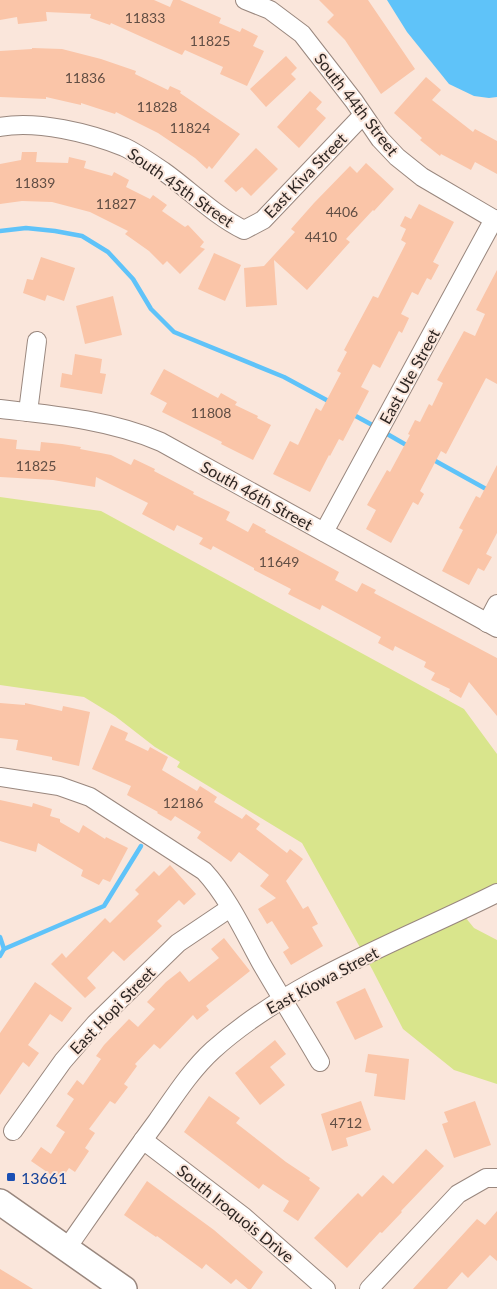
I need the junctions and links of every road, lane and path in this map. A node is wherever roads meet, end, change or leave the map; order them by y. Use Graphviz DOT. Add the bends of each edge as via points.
graph roads {
  1 [pos="245,0"];
  2 [pos="363,115"];
  3 [pos="0,127"];
  4 [pos="496,220"];
  5 [pos="244,230"];
  6 [pos="37,341"];
  7 [pos="0,409"];
  8 [pos="28,412"];
  9 [pos="324,532"];
  10 [pos="497,604"];
  11 [pos="492,625"];
  12 [pos="0,777"];
  13 [pos="497,893"];
  14 [pos="230,908"];
  15 [pos="282,1000"];
  16 [pos="320,1062"];
  17 [pos="13,1131"];
  18 [pos="143,1140"];
  19 [pos="497,1178"];
  20 [pos="0,1202"];
  21 [pos="67,1248"];
  22 [pos="124,1289"];
  23 [pos="326,1289"];
  24 [pos="369,1289"];
  1 -- 2 [label="street, South 44th Street" via="270,10 302,34"];
  2 -- 4 [label="street, South 44th Street" via="380,139 403,162 422,177"];
  2 -- 5 [label="street, East Kiva Street" via="263,220"];
  3 -- 5 [label="street, South 45th Street" via="44,126 89,135 126,148"];
  4 -- 9 [label="street, East Ute Street"];
  6 -- 8 [label="street"];
  7 -- 8 [label="street, South 46th Street"];
  8 -- 9 [label="street, South 46th Street" via="108,424 137,432"];
  9 -- 11 [label="street, South 46th Street"];
  10 -- 11 [label="street"];
  12 -- 14 [label="street" via="59,786 90,797 204,871"];
  13 -- 15 [label="street, East Kiowa Street" via="384,946"];
  14 -- 15 [label="street"];
  14 -- 17 [label="street, East Hopi Street" via="178,943 95,1024 63,1061"];
  15 -- 16 [label="street"];
  15 -- 18 [label="street, East Kiowa Street" via="254,1017 212,1051"];
  18 -- 21 [label="street, East Kiowa Street"];
  18 -- 23 [label="street, South Iroquois Drive" via="244,1217"];
  19 -- 24 [label="street" via="486,1178 458,1194"];
  20 -- 21 [label="main road"];
  21 -- 22 [label="main road"];
}
